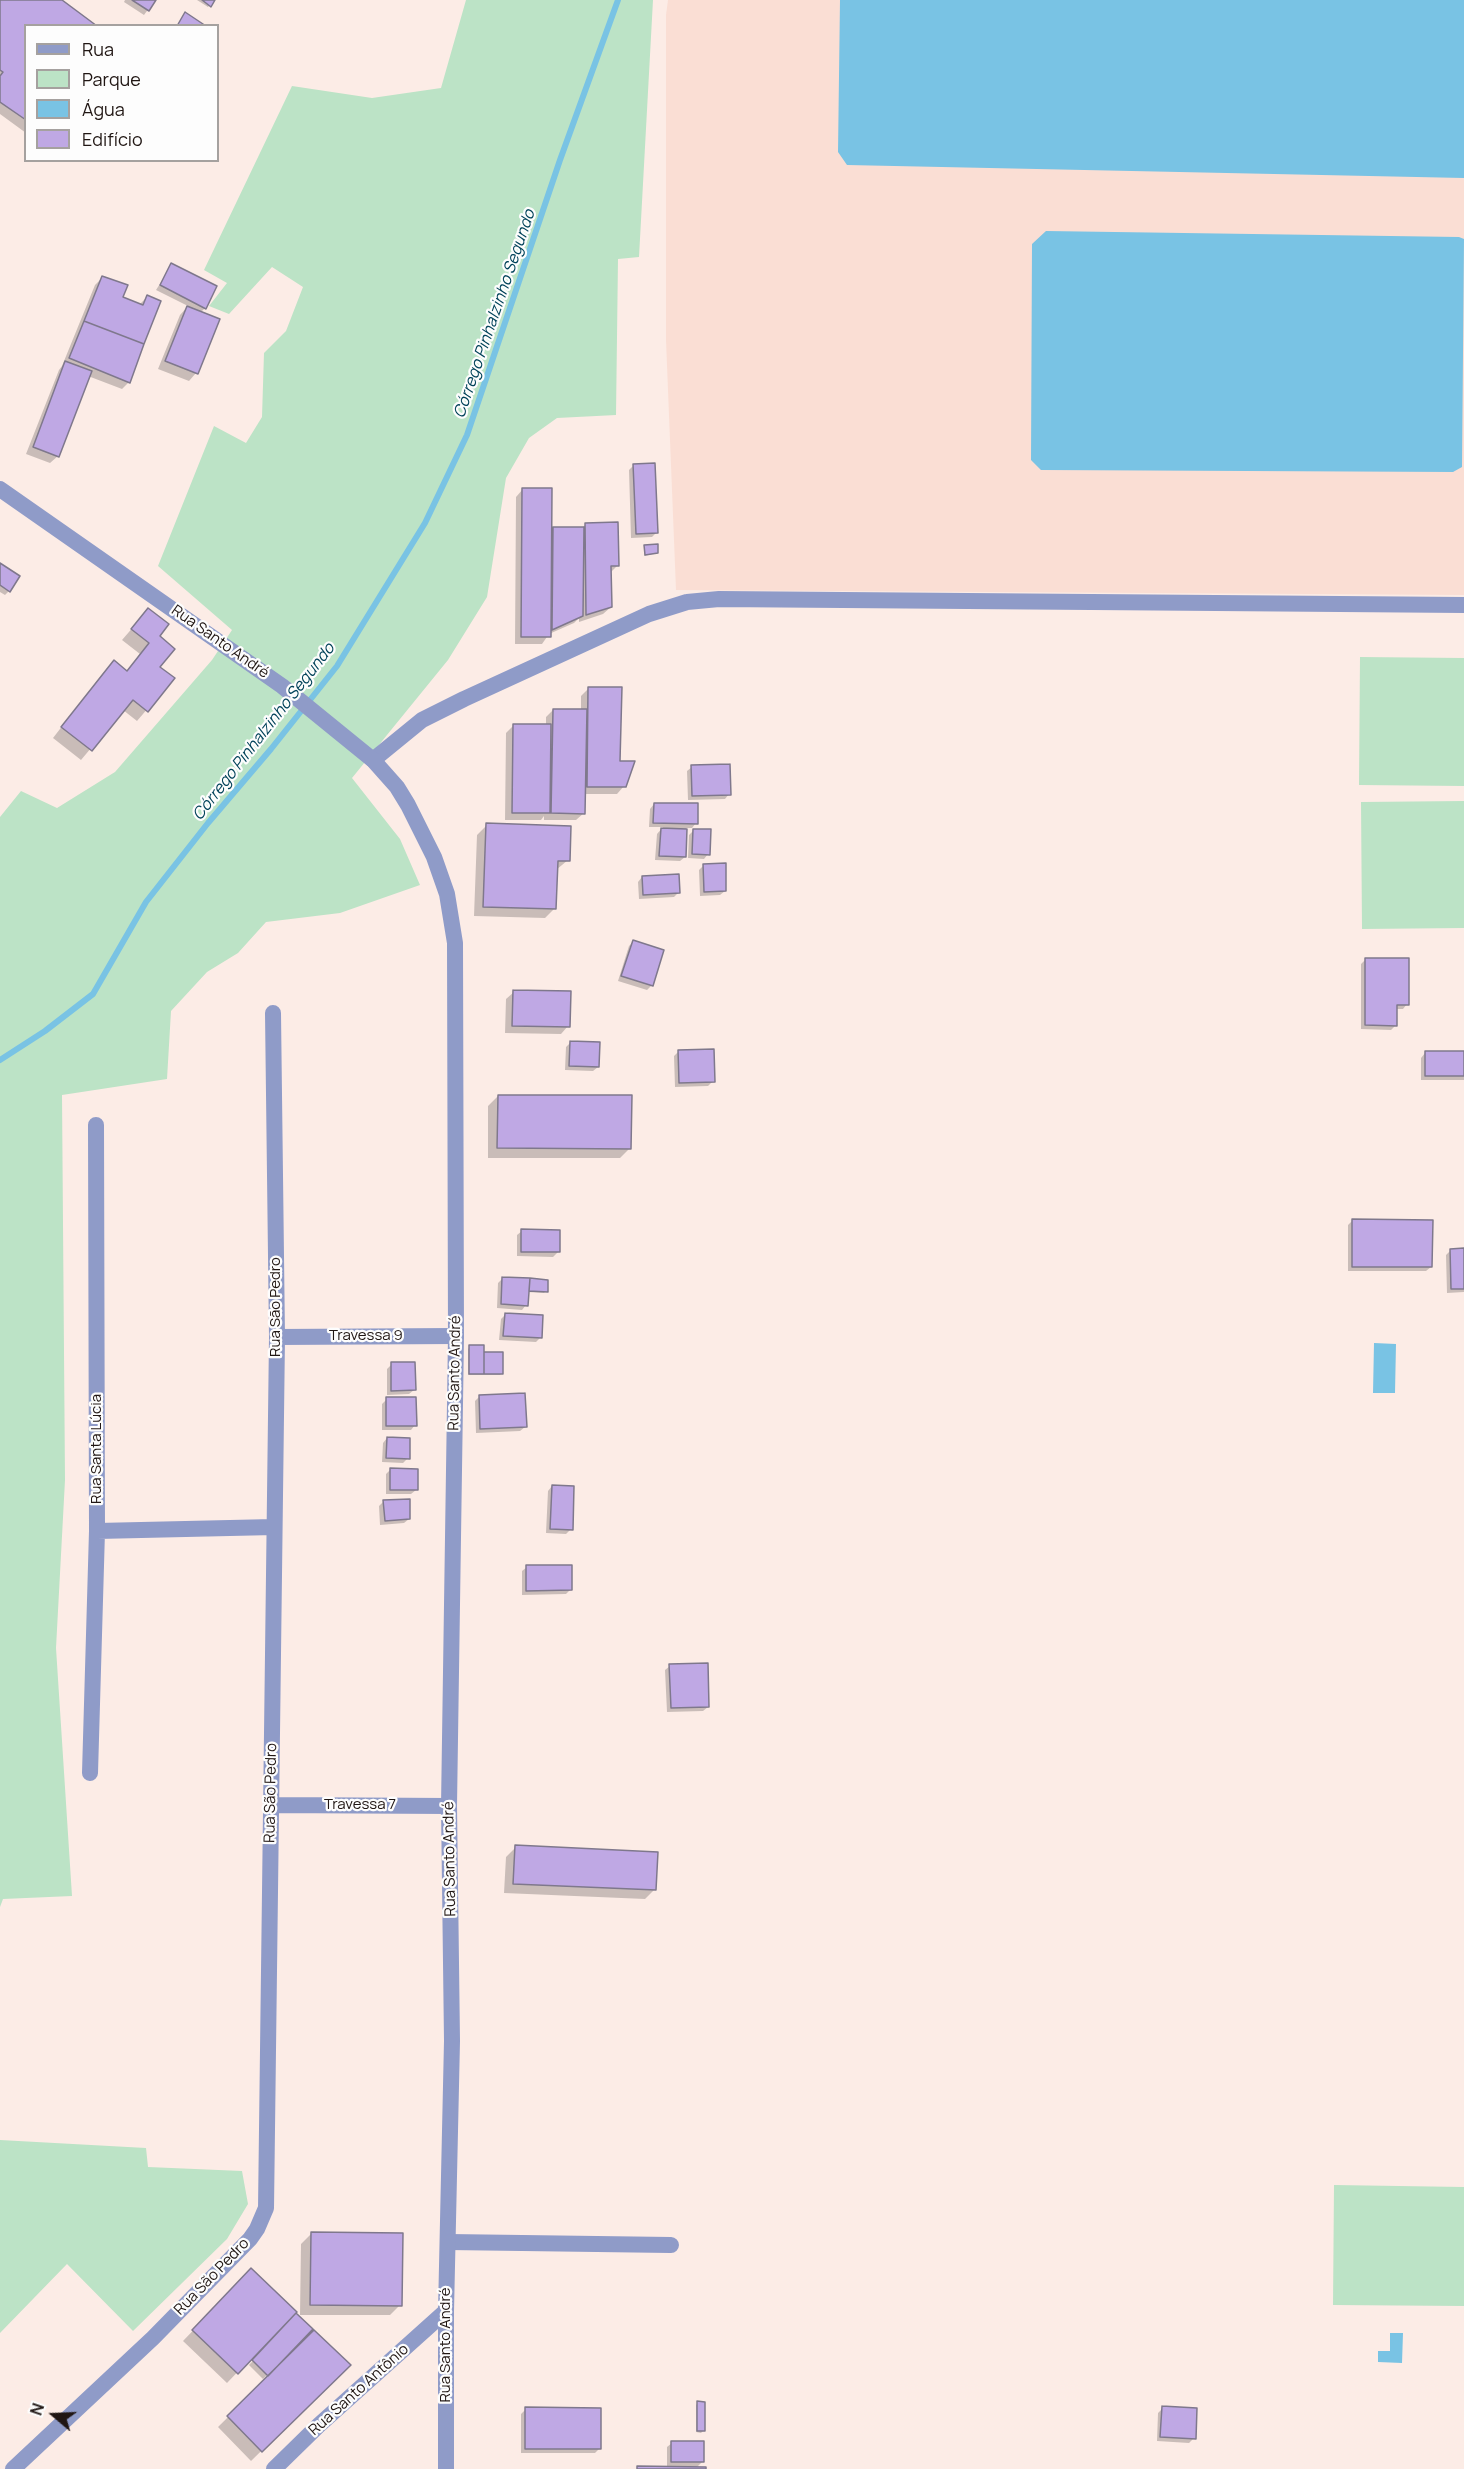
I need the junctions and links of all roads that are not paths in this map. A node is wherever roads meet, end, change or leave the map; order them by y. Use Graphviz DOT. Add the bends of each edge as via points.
graph roads {
  1 [pos="0,489"];
  2 [pos="1464,605"];
  3 [pos="373,760"];
  4 [pos="273,1013"];
  5 [pos="96,1125"];
  6 [pos="456,1336"];
  7 [pos="277,1337"];
  8 [pos="274,1527"];
  9 [pos="97,1531"];
  10 [pos="90,1773"];
  11 [pos="271,1805"];
  12 [pos="449,1806"];
  13 [pos="448,2242"];
  14 [pos="671,2245"];
  15 [pos="446,2312"];
  16 [pos="13,2469"];
  17 [pos="274,2469"];
  18 [pos="446,2469"];
  1 -- 3 [label="street, Rua Santo André" via="282,686"];
  2 -- 3 [label="street" via="719,599 687,602 649,614 422,720"];
  3 -- 6 [label="street, Rua Santo André" via="397,787 434,857 447,894 455,943"];
  4 -- 7 [label="street, Rua São Pedro"];
  5 -- 9 [label="street, Rua Santa Lúcia"];
  6 -- 7 [label="street, Travessa 9"];
  6 -- 12 [label="street, Rua Santo André"];
  7 -- 8 [label="street, Rua São Pedro"];
  8 -- 9 [label="street"];
  8 -- 11 [label="street, Rua São Pedro"];
  9 -- 10 [label="street, Rua Santa Lúcia"];
  11 -- 12 [label="street, Travessa 7"];
  11 -- 16 [label="street, Rua São Pedro" via="266,2208 257,2229 242,2247 153,2338"];
  12 -- 13 [label="street, Rua Santo André" via="452,2041"];
  13 -- 14 [label="street"];
  13 -- 15 [label="street, Rua Santo André"];
  15 -- 17 [label="street, Rua Santo Antônio"];
  15 -- 18 [label="street, Rua Santo André"];
}
